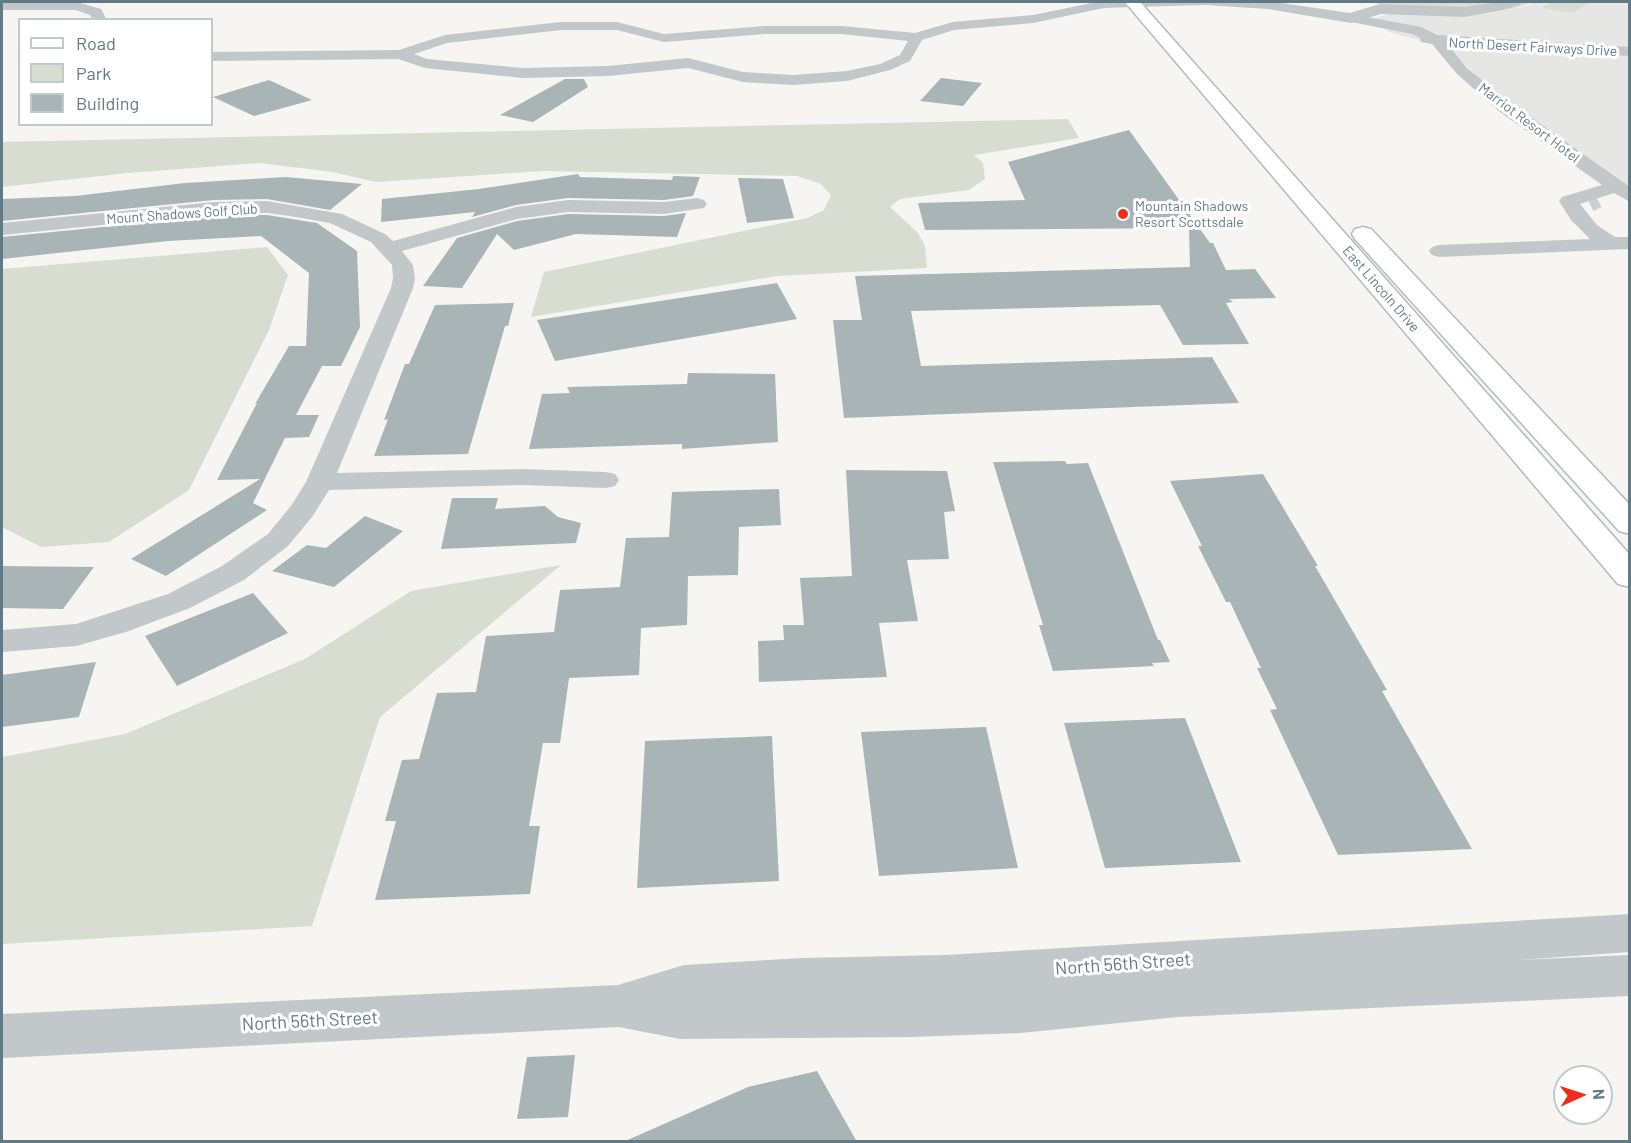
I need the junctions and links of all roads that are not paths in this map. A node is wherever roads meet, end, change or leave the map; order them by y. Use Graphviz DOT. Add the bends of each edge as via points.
graph roads {
  1 [pos="1133,2"];
  2 [pos="1153,2"];
  3 [pos="1201,2"];
  4 [pos="1209,2"];
  5 [pos="1514,2"];
  6 [pos="2,6"];
  7 [pos="1167,17"];
  8 [pos="99,18"];
  9 [pos="1351,18"];
  10 [pos="916,37"];
  11 [pos="664,38"];
  12 [pos="1437,41"];
  13 [pos="1629,52"];
  14 [pos="400,54"];
  15 [pos="213,57"];
  16 [pos="688,63"];
  17 [pos="1220,89"];
  18 [pos="1622,192"];
  19 [pos="697,204"];
  20 [pos="1588,205"];
  21 [pos="1312,209"];
  22 [pos="2,229"];
  23 [pos="1620,244"];
  24 [pos="389,248"];
  25 [pos="1439,251"];
  26 [pos="1399,274"];
  27 [pos="605,480"];
  28 [pos="320,482"];
  29 [pos="1629,524"];
  30 [pos="1629,576"];
  31 [pos="2,641"];
  32 [pos="1629,933"];
  33 [pos="1629,975"];
  34 [pos="618,1006"];
  35 [pos="2,1036"];
  1 -- 2 [label="street"];
  1 -- 10 [label="street" via="1023,20 954,26"];
  1 -- 17 [label="main road, East Lincoln Drive"];
  2 -- 3 [label="street"];
  2 -- 7 [label="main road"];
  4 -- 9 [label="street, North Desert Fairways Drive" via="1268,5"];
  5 -- 9 [label="street, North Desert Fairways Drive" via="1472,11 1380,9"];
  6 -- 8 [label="street" via="77,6 96,12"];
  9 -- 12 [label="street, North Desert Fairways Drive"];
  10 -- 11 [label="street" via="842,30 765,30"];
  10 -- 16 [label="street" via="905,58 847,76 762,80"];
  11 -- 14 [label="street" via="617,26 561,26 445,39"];
  11 -- 16 [label="street"];
  12 -- 13 [label="street, North Desert Fairways Drive"];
  12 -- 18 [label="street, Marriot Resort Hotel" via="1462,71 1506,108"];
  14 -- 15 [label="street"];
  14 -- 16 [label="street" via="425,63 503,73 609,71"];
  17 -- 21 [label="main road, East Lincoln Drive"];
  17 -- 26 [label="main road, East Lincoln Drive"];
  18 -- 20 [label="street"];
  18 -- 20 [label="street" via="1569,201"];
  19 -- 24 [label="street" via="664,208 568,206 516,213"];
  20 -- 23 [label="street" via="1590,230"];
  21 -- 26 [label="main road" via="1334,219 1375,264"];
  21 -- 30 [label="main road, East Lincoln Drive"];
  22 -- 24 [label="street, Mount Shadows Golf Club" via="267,207 334,218 358,227"];
  23 -- 25 [label="street"];
  24 -- 28 [label="street, Mount Shadows Golf Club" via="402,265 402,288"];
  26 -- 29 [label="main road, East Lincoln Drive"];
  27 -- 28 [label="street" via="523,477"];
  28 -- 31 [label="street, Mount Shadows Golf Club" via="278,540 233,573 179,601 76,635"];
  32 -- 34 [label="street, North 56th Street" via="975,974 684,986"];
  33 -- 34 [label="street, North 56th Street" via="1235,993 1021,1011 878,1016 680,1017"];
  34 -- 35 [label="street, North 56th Street"];
}
